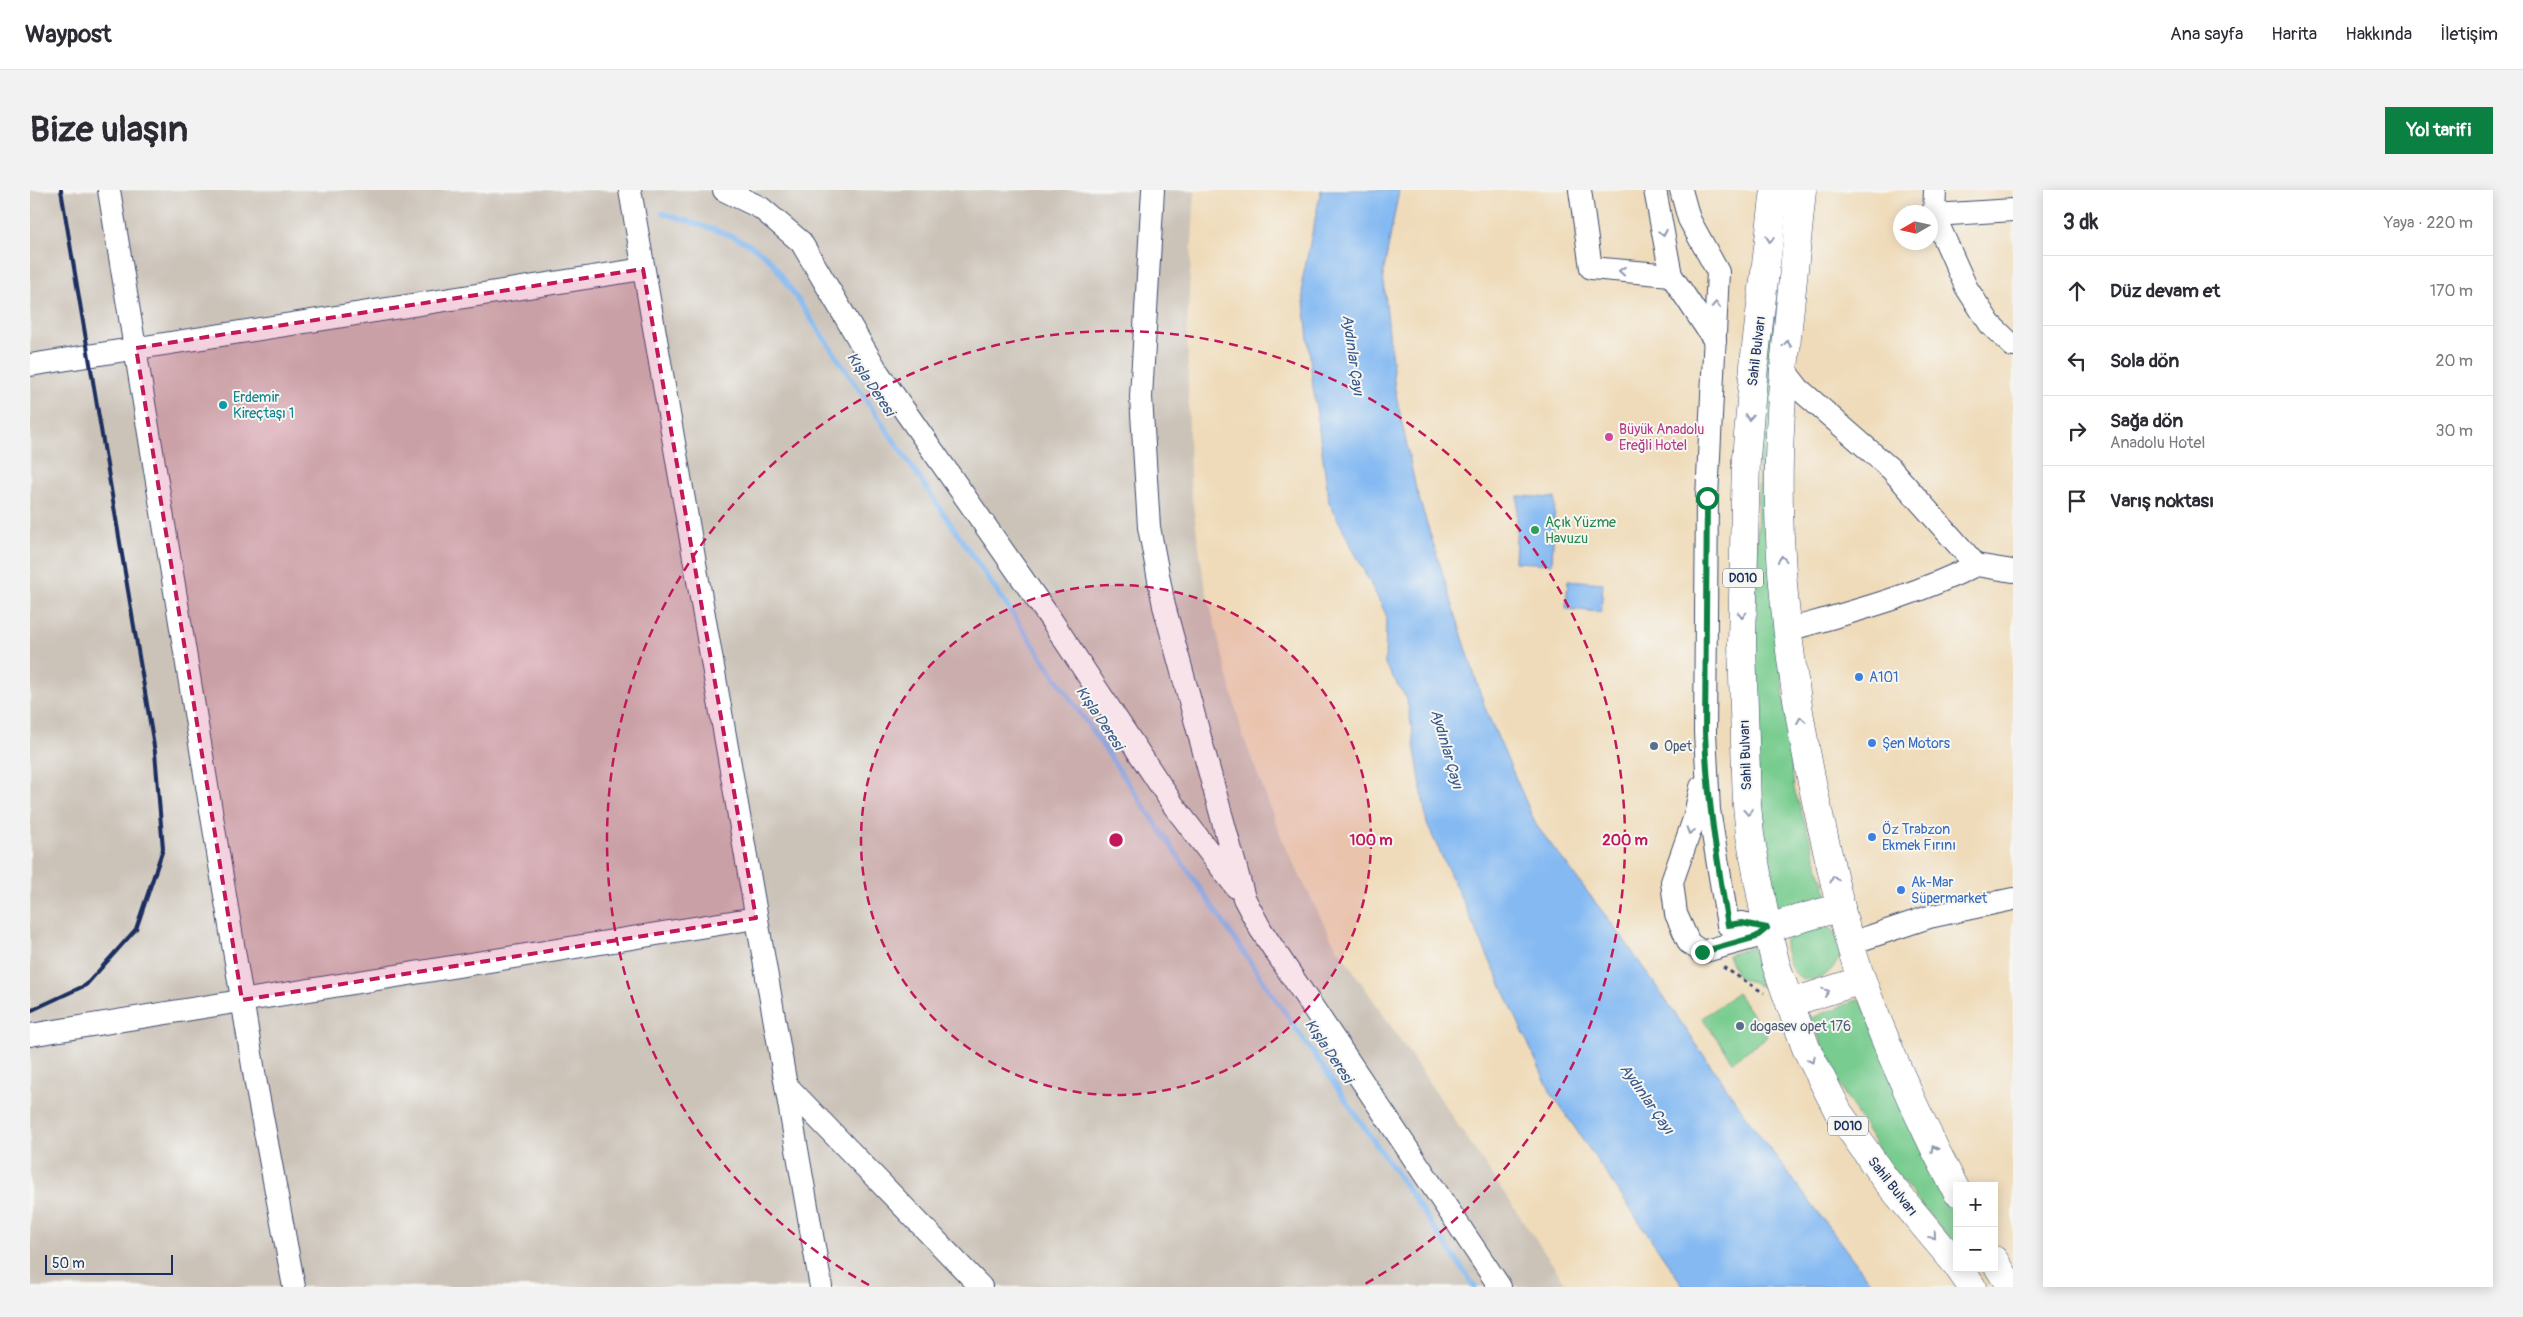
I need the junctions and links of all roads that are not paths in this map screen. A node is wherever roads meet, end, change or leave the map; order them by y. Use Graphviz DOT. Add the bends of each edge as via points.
graph roads {
  1 [pos="109,190"];
  2 [pos="630,190"];
  3 [pos="724,190"];
  4 [pos="1153,190"];
  5 [pos="1580,190"];
  6 [pos="1656,190"];
  7 [pos="1681,190"];
  8 [pos="1774,190"];
  9 [pos="1802,190"];
  10 [pos="1935,190"];
  11 [pos="1934,205"];
  12 [pos="2013,210"];
  13 [pos="1938,215"];
  14 [pos="1938,224"];
  15 [pos="643,269"];
  16 [pos="1671,275"];
  17 [pos="1714,341"];
  18 [pos="2013,346"];
  19 [pos="136,348"];
  20 [pos="30,365"];
  21 [pos="1785,371"];
  22 [pos="1976,565"];
  23 [pos="2013,571"];
  24 [pos="1788,630"];
  25 [pos="1706,767"];
  26 [pos="1244,898"];
  27 [pos="2013,899"];
  28 [pos="1841,907"];
  29 [pos="756,918"];
  30 [pos="1767,928"];
  31 [pos="1851,943"];
  32 [pos="1862,980"];
  33 [pos="242,1000"];
  34 [pos="1781,1001"];
  35 [pos="30,1035"];
  36 [pos="786,1085"];
  37 [pos="1953,1184"];
  38 [pos="1953,1260"];
  39 [pos="1998,1266"];
  40 [pos="1962,1272"];
  41 [pos="294,1287"];
  42 [pos="821,1287"];
  43 [pos="981,1287"];
  44 [pos="1500,1287"];
  45 [pos="1972,1287"];
  46 [pos="2011,1287"];
  1 -- 19 [label="street"];
  2 -- 15 [label="street"];
  3 -- 26 [label="street" via="761,208 801,242 879,374 1052,621 1174,806"];
  4 -- 26 [label="street" via="1140,397 1149,527 1164,606"];
  16 -- 5 [label="street, one-way" via="1591,268"];
  6 -- 16 [label="street, one-way"];
  17 -- 7 [label="street, one-way" via="1718,272 1689,219"];
  8 -- 30 [label="highway, Sahil Bulvarı / D010, one-way" via="1748,422 1742,644 1747,805"];
  21 -- 9 [label="highway, D010, one-way"];
  10 -- 11 [label="street"];
  12 -- 13 [label="street"];
  14 -- 18 [label="street" via="1966,287 1990,324"];
  15 -- 19 [label="street"];
  15 -- 29 [label="street"];
  16 -- 17 [label="street"];
  17 -- 25 [label="street" via="1707,498"];
  19 -- 20 [label="street"];
  19 -- 33 [label="street"];
  21 -- 22 [label="street" via="1800,389 1892,470"];
  24 -- 21 [label="highway, D010, one-way" via="1779,459"];
  22 -- 23 [label="street"];
  22 -- 24 [label="street" via="1903,597"];
  28 -- 24 [label="highway, D010, one-way" via="1810,777"];
  25 -- 30 [label="street" via="1714,845 1728,925 1742,923"];
  25 -- 30 [label="street, one-way" via="1694,818 1672,882 1676,914 1689,943 1702,952 1756,937"];
  26 -- 44 [label="street" via="1260,930"];
  27 -- 31 [label="street" via="1929,917"];
  28 -- 30 [label="highway"];
  28 -- 31 [label="highway, D010"];
  29 -- 33 [label="street"];
  29 -- 36 [label="street"];
  30 -- 34 [label="highway, Sahil Bulvarı / D010"];
  31 -- 32 [label="highway, D010"];
  34 -- 32 [label="highway, one-way"];
  37 -- 32 [label="highway, D010, one-way" via="1924,1130"];
  33 -- 35 [label="street"];
  33 -- 41 [label="street"];
  34 -- 38 [label="highway, Sahil Bulvarı / D010, one-way" via="1839,1113 1885,1179"];
  36 -- 42 [label="street"];
  36 -- 43 [label="street"];
  39 -- 46 [label="highway"];
  40 -- 45 [label="highway"];
}
